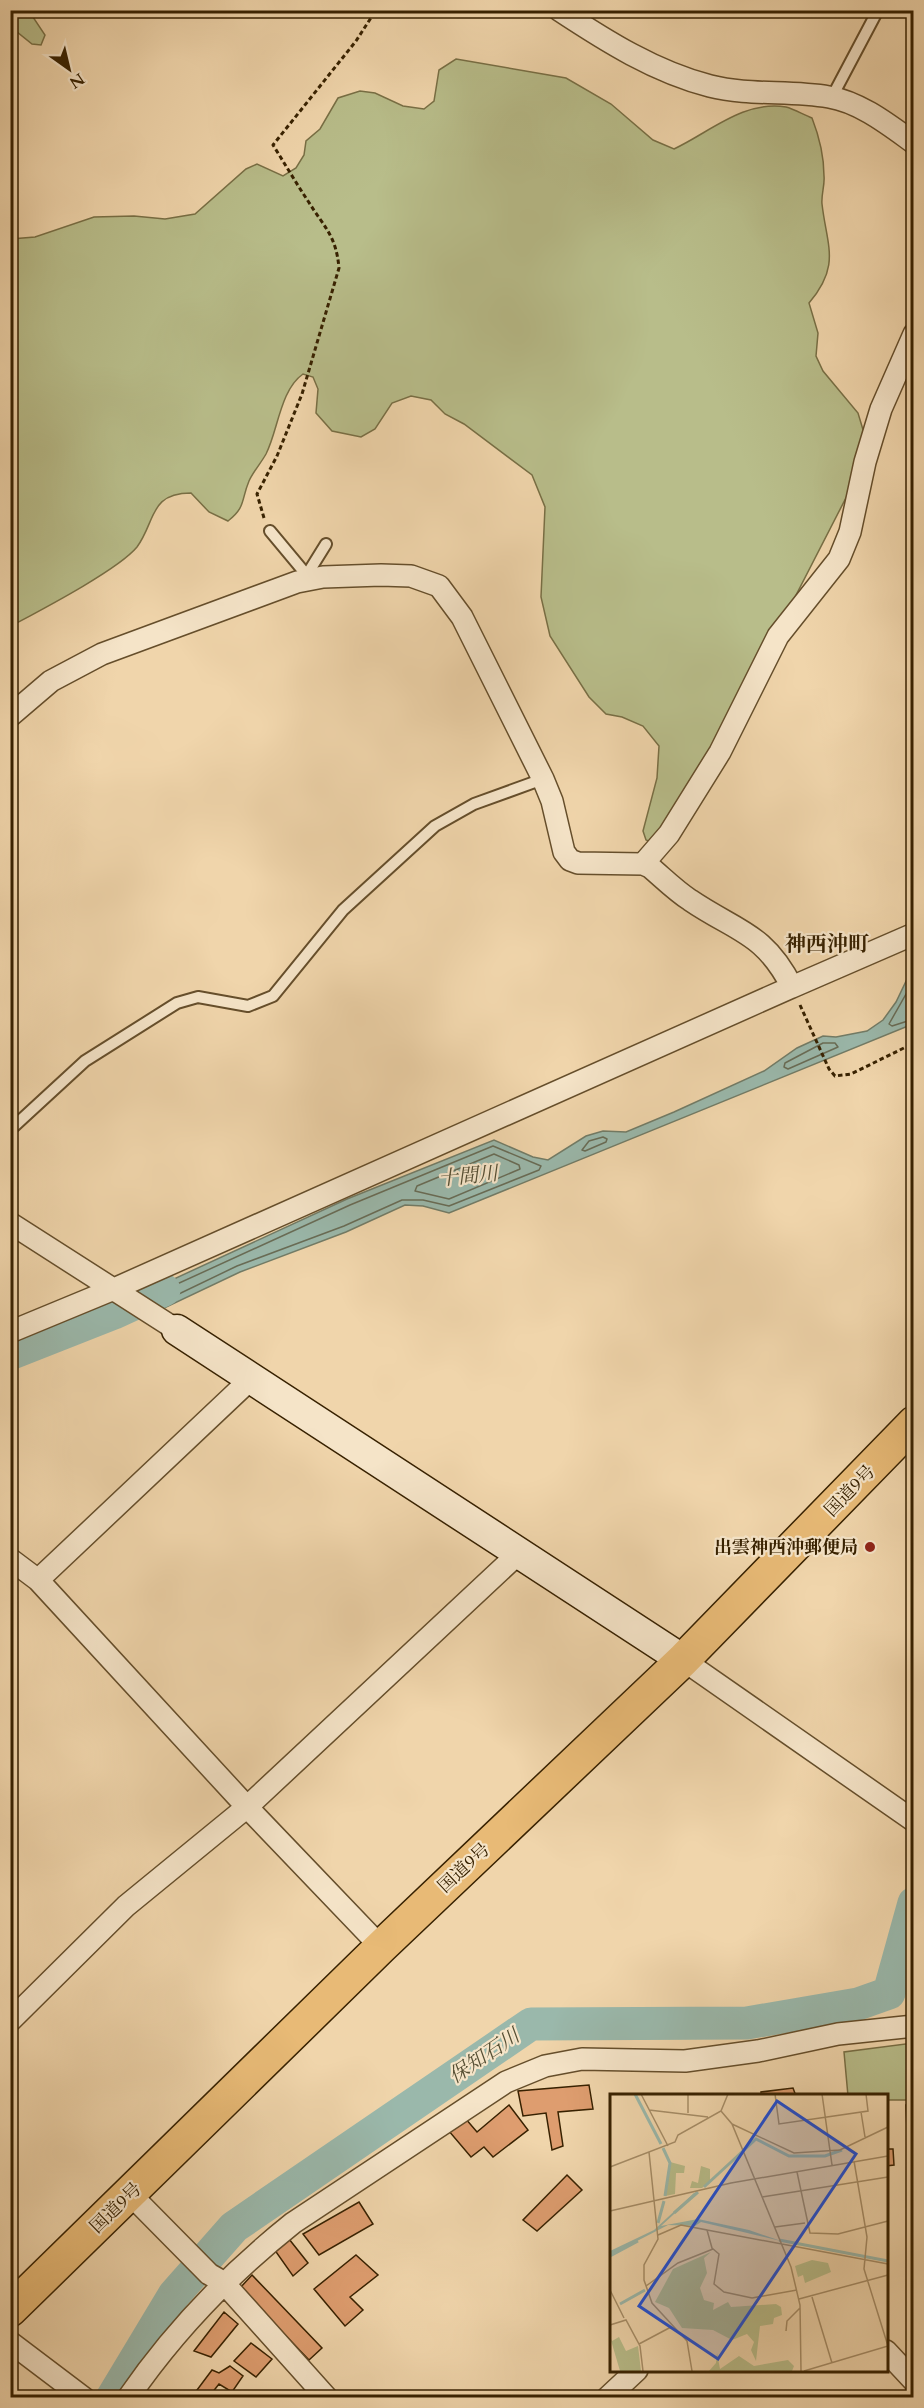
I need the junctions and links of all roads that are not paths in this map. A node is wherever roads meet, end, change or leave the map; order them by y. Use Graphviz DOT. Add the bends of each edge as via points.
graph roads {
  1 [pos="559,10"];
  2 [pos="878,10"];
  3 [pos="832,97"];
  4 [pos="914,143"];
  5 [pos="914,334"];
  6 [pos="270,531"];
  7 [pos="326,544"];
  8 [pos="309,576"];
  9 [pos="10,716"];
  10 [pos="543,779"];
  11 [pos="643,864"];
  12 [pos="914,934"];
  13 [pos="795,994"];
  14 [pos="10,1130"];
  15 [pos="10,1223"];
  16 [pos="118,1291"];
  17 [pos="177,1329"];
  18 [pos="10,1332"];
  19 [pos="253,1377"];
  20 [pos="914,1423"];
  21 [pos="520,1552"];
  22 [pos="10,1559"];
  23 [pos="38,1580"];
  24 [pos="683,1660"];
  25 [pos="247,1807"];
  26 [pos="914,1821"];
  27 [pos="381,1947"];
  28 [pos="10,2021"];
  29 [pos="914,2026"];
  30 [pos="130,2194"];
  31 [pos="223,2282"];
  32 [pos="10,2310"];
  33 [pos="10,2342"];
  34 [pos="888,2353"];
  35 [pos="635,2372"];
  36 [pos="914,2381"];
  37 [pos="84,2397"];
  38 [pos="128,2397"];
  39 [pos="327,2397"];
  40 [pos="607,2397"];
  1 -- 3 [label="street" via="644,61 684,78 748,92"];
  2 -- 3 [label="lane"];
  3 -- 4 [label="street" via="861,109"];
  5 -- 11 [label="street" via="881,409 850,532 839,559 778,636 720,752 669,834"];
  6 -- 8 [label="lane"];
  7 -- 8 [label="lane"];
  8 -- 9 [label="street" via="102,654 51,681"];
  8 -- 10 [label="street" via="411,576 439,586 462,617"];
  10 -- 11 [label="street" via="564,852 570,860"];
  10 -- 14 [label="lane" via="474,804 435,826 343,910 273,996 248,1006 198,997 177,1003 85,1061"];
  11 -- 13 [label="street" via="689,900 760,942 772,953"];
  12 -- 13 [label="street"];
  13 -- 16 [label="street"];
  15 -- 16 [label="street"];
  16 -- 17 [label="street"];
  16 -- 18 [label="street"];
  17 -- 19 [label="street"];
  19 -- 21 [label="street"];
  19 -- 23 [label="street"];
  20 -- 24 [label="highway, 国道9号"];
  21 -- 24 [label="street"];
  21 -- 25 [label="street"];
  22 -- 23 [label="street"];
  23 -- 25 [label="street"];
  24 -- 26 [label="street"];
  24 -- 27 [label="highway, 国道9号"];
  25 -- 27 [label="street"];
  25 -- 28 [label="street" via="126,1906"];
  27 -- 30 [label="highway, 国道9号"];
  29 -- 31 [label="street" via="838,2034 685,2061 582,2059 545,2066 506,2082 292,2223"];
  30 -- 31 [label="street" via="209,2274"];
  30 -- 32 [label="highway, 国道9号"];
  31 -- 38 [label="street" via="156,2356"];
  31 -- 39 [label="street"];
  33 -- 37 [label="street"];
  34 -- 36 [label="street"];
  35 -- 40 [label="street"];
}
